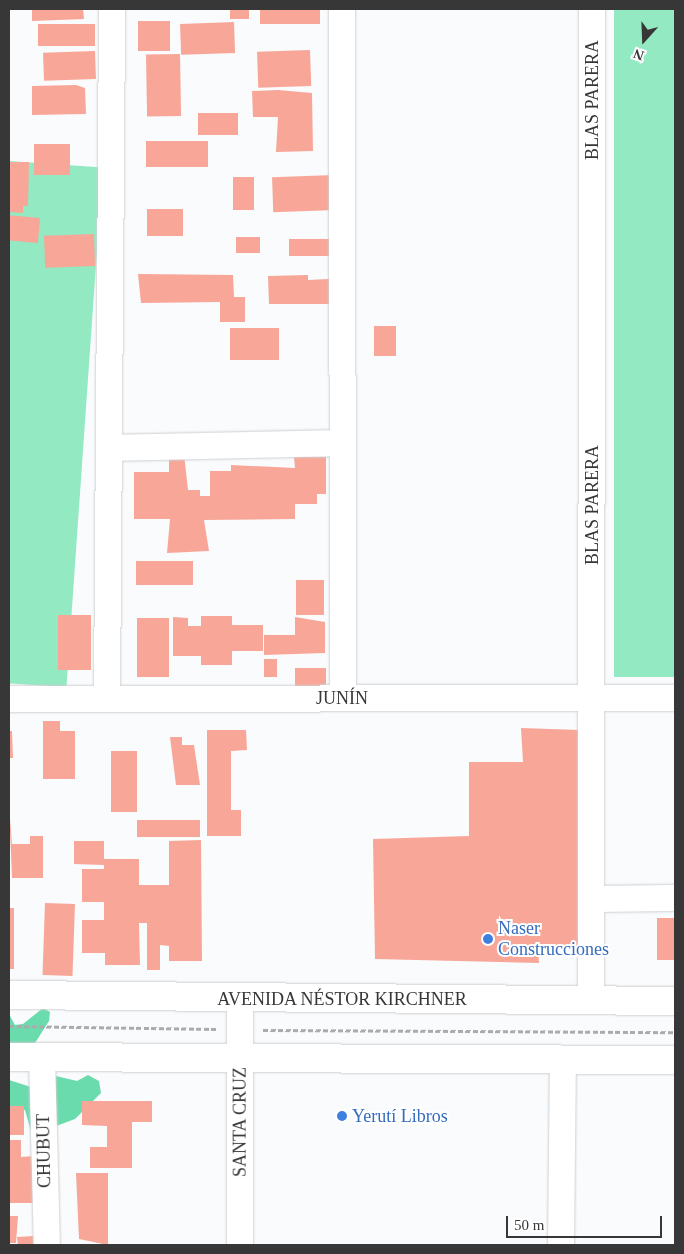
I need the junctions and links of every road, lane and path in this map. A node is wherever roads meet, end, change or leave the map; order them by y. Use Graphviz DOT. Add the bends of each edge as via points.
graph roads {
  1 [pos="112,9"];
  2 [pos="342,9"];
  3 [pos="592,9"];
  4 [pos="342,443"];
  5 [pos="109,448"];
  6 [pos="107,698"];
  7 [pos="343,698"];
  8 [pos="592,698"];
  9 [pos="675,698"];
  10 [pos="9,699"];
  11 [pos="675,898"];
  12 [pos="593,899"];
  13 [pos="9,995"];
  14 [pos="240,998"];
  15 [pos="592,1001"];
  16 [pos="675,1001"];
  17 [pos="9,1026"];
  18 [pos="240,1030"];
  19 [pos="675,1032"];
  20 [pos="9,1057"];
  21 [pos="42,1057"];
  22 [pos="240,1059"];
  23 [pos="563,1059"];
  24 [pos="675,1060"];
  25 [pos="47,1245"];
  26 [pos="240,1245"];
  27 [pos="561,1245"];
  1 -- 5 [label="street"];
  2 -- 4 [label="street"];
  3 -- 8 [label="street, BLAS PARERA"];
  4 -- 5 [label="street"];
  4 -- 7 [label="street"];
  5 -- 6 [label="street"];
  6 -- 7 [label="street, JUNÍN"];
  6 -- 10 [label="street, JUNÍN"];
  7 -- 8 [label="street, JUNÍN"];
  8 -- 9 [label="street, JUNÍN"];
  8 -- 12 [label="street, BLAS PARERA"];
  11 -- 12 [label="street"];
  12 -- 15 [label="street, BLAS PARERA"];
  13 -- 14 [label="main road, AVENIDA NÉSTOR KIRCHNER"];
  14 -- 15 [label="main road, AVENIDA NÉSTOR KIRCHNER"];
  14 -- 18 [label="street, SANTA CRUZ"];
  15 -- 16 [label="main road, AVENIDA NÉSTOR KIRCHNER"];
  17 -- 18 [label="path"];
  18 -- 19 [label="path"];
  18 -- 22 [label="street, SANTA CRUZ"];
  20 -- 21 [label="main road"];
  21 -- 22 [label="main road"];
  21 -- 25 [label="street, CHUBUT"];
  22 -- 23 [label="main road"];
  22 -- 26 [label="street, SANTA CRUZ"];
  23 -- 24 [label="main road"];
  23 -- 27 [label="street"];
}
